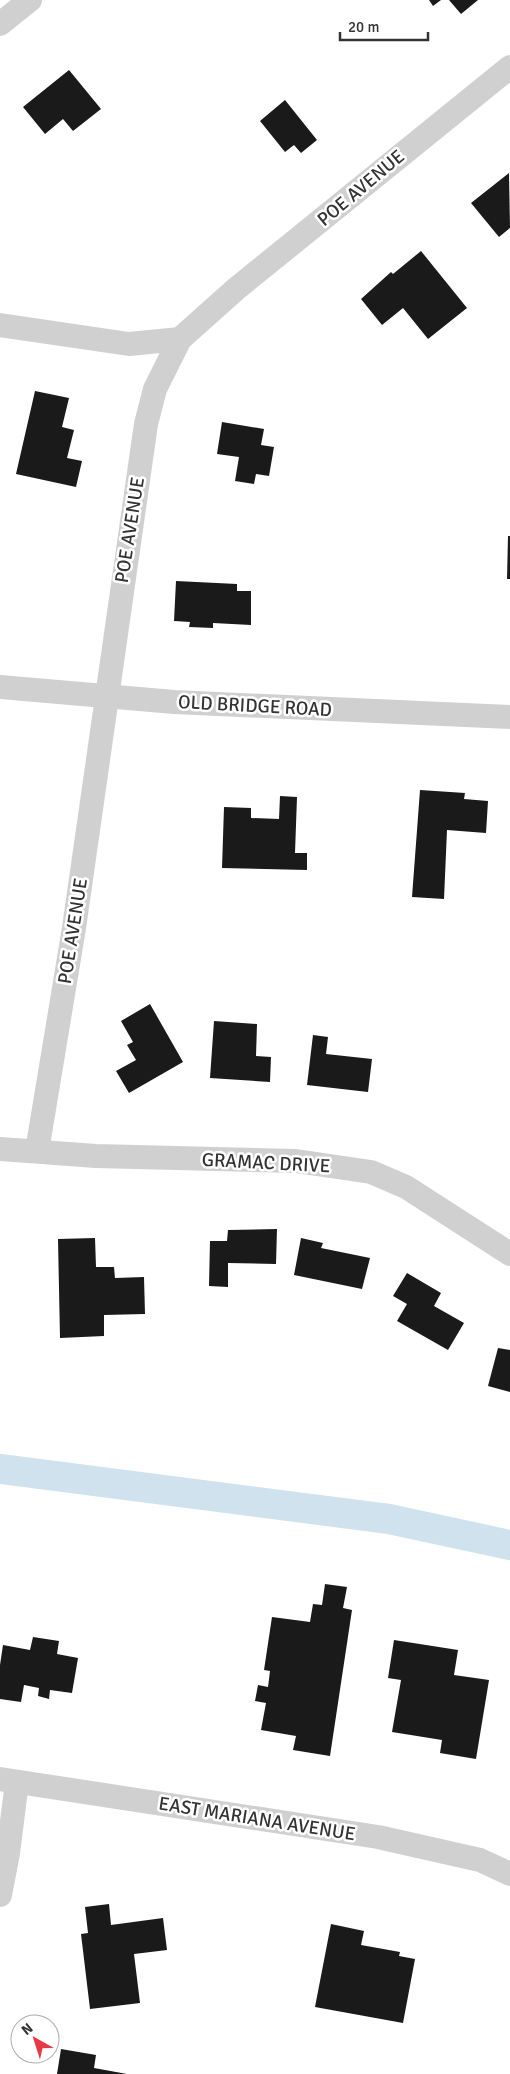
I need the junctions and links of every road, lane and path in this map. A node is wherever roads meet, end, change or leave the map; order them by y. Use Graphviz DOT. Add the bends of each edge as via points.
graph roads {
  1 [pos="30,0"];
  2 [pos="0,24"];
  3 [pos="510,66"];
  4 [pos="0,325"];
  5 [pos="180,338"];
  6 [pos="0,687"];
  7 [pos="107,696"];
  8 [pos="510,717"];
  9 [pos="0,1149"];
  10 [pos="37,1150"];
  11 [pos="510,1254"];
  12 [pos="9,1781"];
  13 [pos="510,1874"];
  14 [pos="0,1895"];
  1 -- 2 [label="street"];
  3 -- 5 [label="street, POE AVENUE"];
  4 -- 5 [label="street" via="129,344"];
  5 -- 7 [label="street, POE AVENUE" via="155,390 146,424"];
  6 -- 7 [label="street, OLD BRIDGE ROAD"];
  7 -- 8 [label="street, OLD BRIDGE ROAD" via="174,702"];
  7 -- 10 [label="street, POE AVENUE" via="74,928"];
  9 -- 10 [label="street, GRAMAC DRIVE"];
  10 -- 11 [label="street, GRAMAC DRIVE" via="96,1156 296,1162 371,1172 406,1188"];
  12 -- 13 [label="street, EAST MARIANA AVENUE" via="378,1837 480,1860"];
  12 -- 14 [label="street" via="8,1853"];
}
